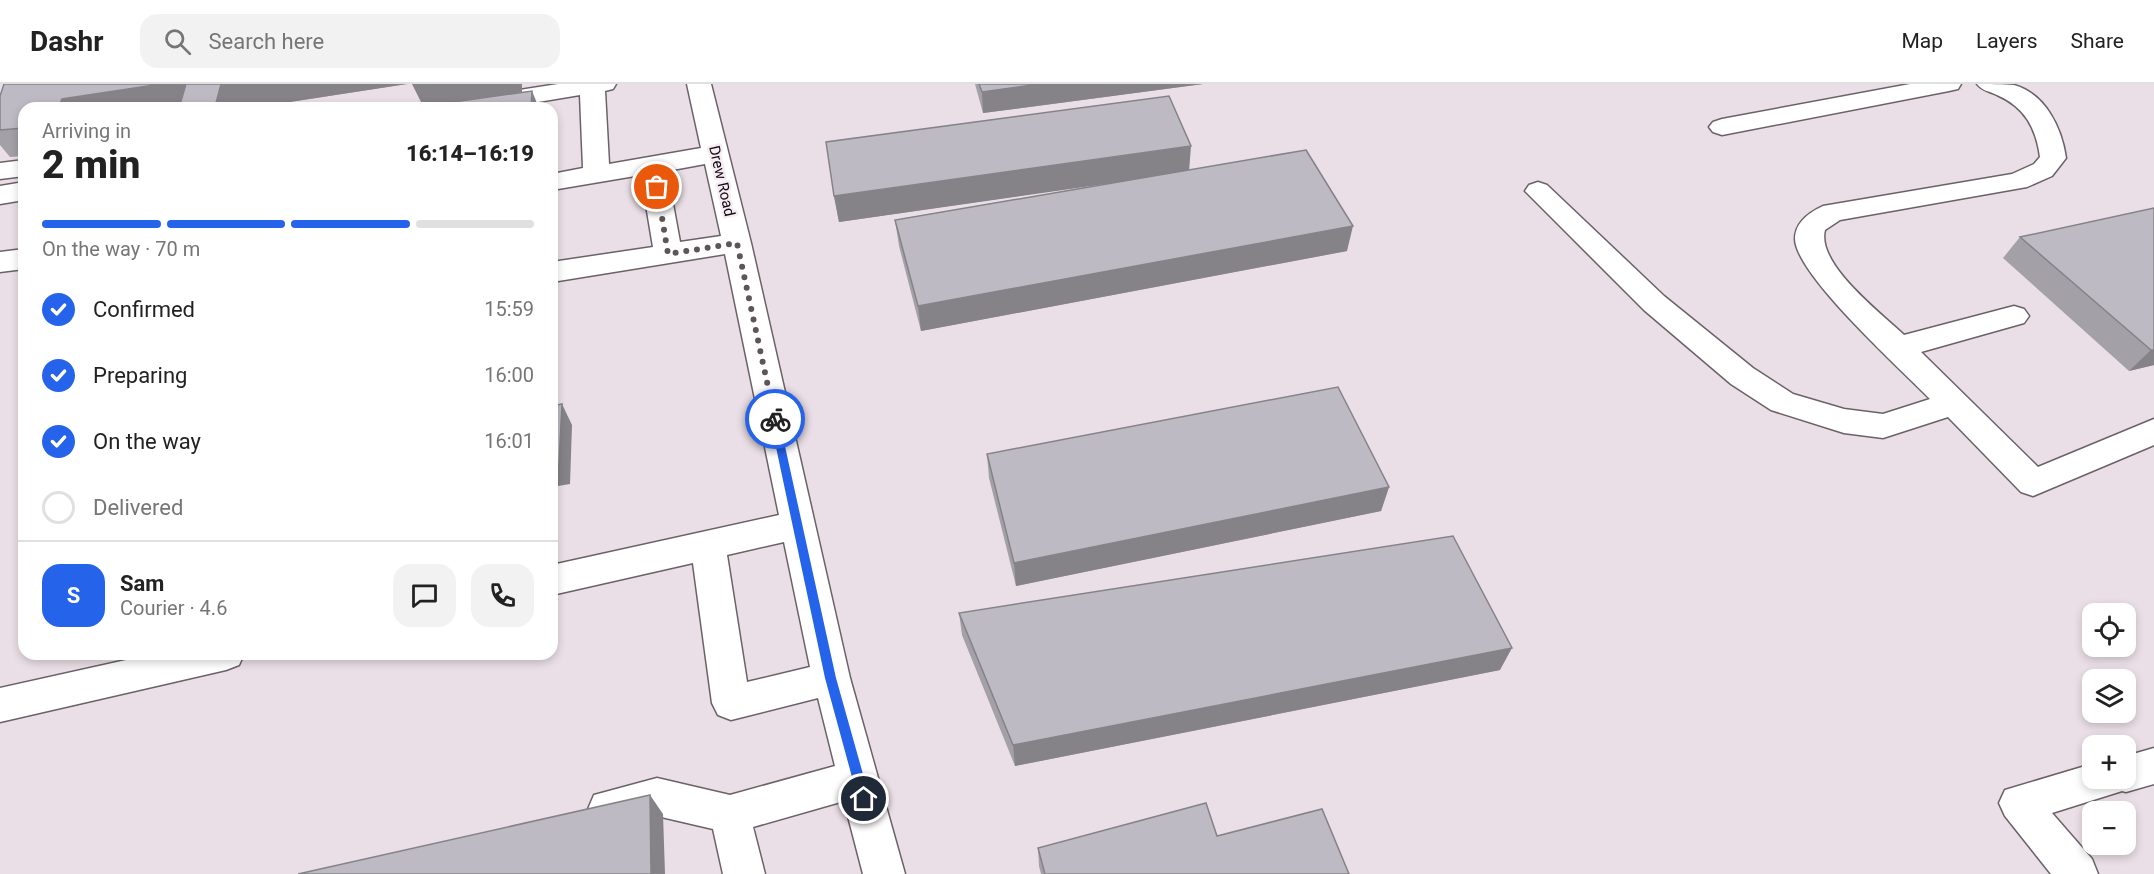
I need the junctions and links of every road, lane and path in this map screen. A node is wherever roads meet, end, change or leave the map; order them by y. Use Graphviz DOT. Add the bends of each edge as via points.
graph roads {
  1 [pos="699,84"];
  2 [pos="1949,84"];
  3 [pos="1989,84"];
  4 [pos="596,88"];
  5 [pos="498,102"];
  6 [pos="555,102"];
  7 [pos="1722,127"];
  8 [pos="716,154"];
  9 [pos="653,165"];
  10 [pos="18,169"];
  11 [pos="0,171"];
  12 [pos="596,174"];
  13 [pos="558,181"];
  14 [pos="1538,191"];
  15 [pos="18,192"];
  16 [pos="0,195"];
  17 [pos="737,243"];
  18 [pos="668,254"];
  19 [pos="18,260"];
  20 [pos="0,262"];
  21 [pos="558,271"];
  22 [pos="2014,316"];
  23 [pos="1898,347"];
  24 [pos="1952,404"];
  25 [pos="2154,431"];
  26 [pos="797,525"];
  27 [pos="708,545"];
  28 [pos="558,579"];
  29 [pos="199,660"];
  30 [pos="831,678"];
  31 [pos="0,705"];
  32 [pos="2154,766"];
  33 [pos="2136,771"];
  34 [pos="858,778"];
  35 [pos="2082,785"];
  36 [pos="730,814"];
  37 [pos="577,816"];
  38 [pos="744,874"];
  39 [pos="884,874"];
  40 [pos="2077,874"];
  1 -- 8 [label="street, Drew Road"];
  2 -- 7 [label="street"];
  3 -- 23 [label="street" via="2007,88 2042,118 2051,137 2053,158 2043,170 2018,181 1833,212 1815,220 1810,230 1810,246 1823,269"];
  4 -- 5 [label="street"];
  4 -- 6 [label="street"];
  4 -- 12 [label="street"];
  8 -- 9 [label="street"];
  8 -- 17 [label="street, Drew Road"];
  9 -- 12 [label="street"];
  9 -- 18 [label="street"];
  10 -- 11 [label="street"];
  12 -- 13 [label="street"];
  14 -- 24 [label="street" via="1654,303 1742,376 1782,402 1844,421 1883,426"];
  15 -- 16 [label="street"];
  17 -- 18 [label="street"];
  17 -- 26 [label="street, Drew Road"];
  18 -- 21 [label="street"];
  19 -- 20 [label="street"];
  22 -- 23 [label="street"];
  23 -- 24 [label="street"];
  24 -- 25 [label="street" via="2033,483"];
  26 -- 27 [label="street"];
  26 -- 30 [label="street, Drew Road"];
  27 -- 28 [label="street"];
  27 -- 30 [label="street" via="731,704"];
  29 -- 31 [label="street"];
  30 -- 34 [label="street, Drew Road"];
  32 -- 33 [label="street"];
  34 -- 36 [label="street"];
  34 -- 39 [label="street, Drew Road"];
  35 -- 40 [label="street" via="2019,803"];
  36 -- 37 [label="street" via="657,797"];
  36 -- 38 [label="street"];
}
